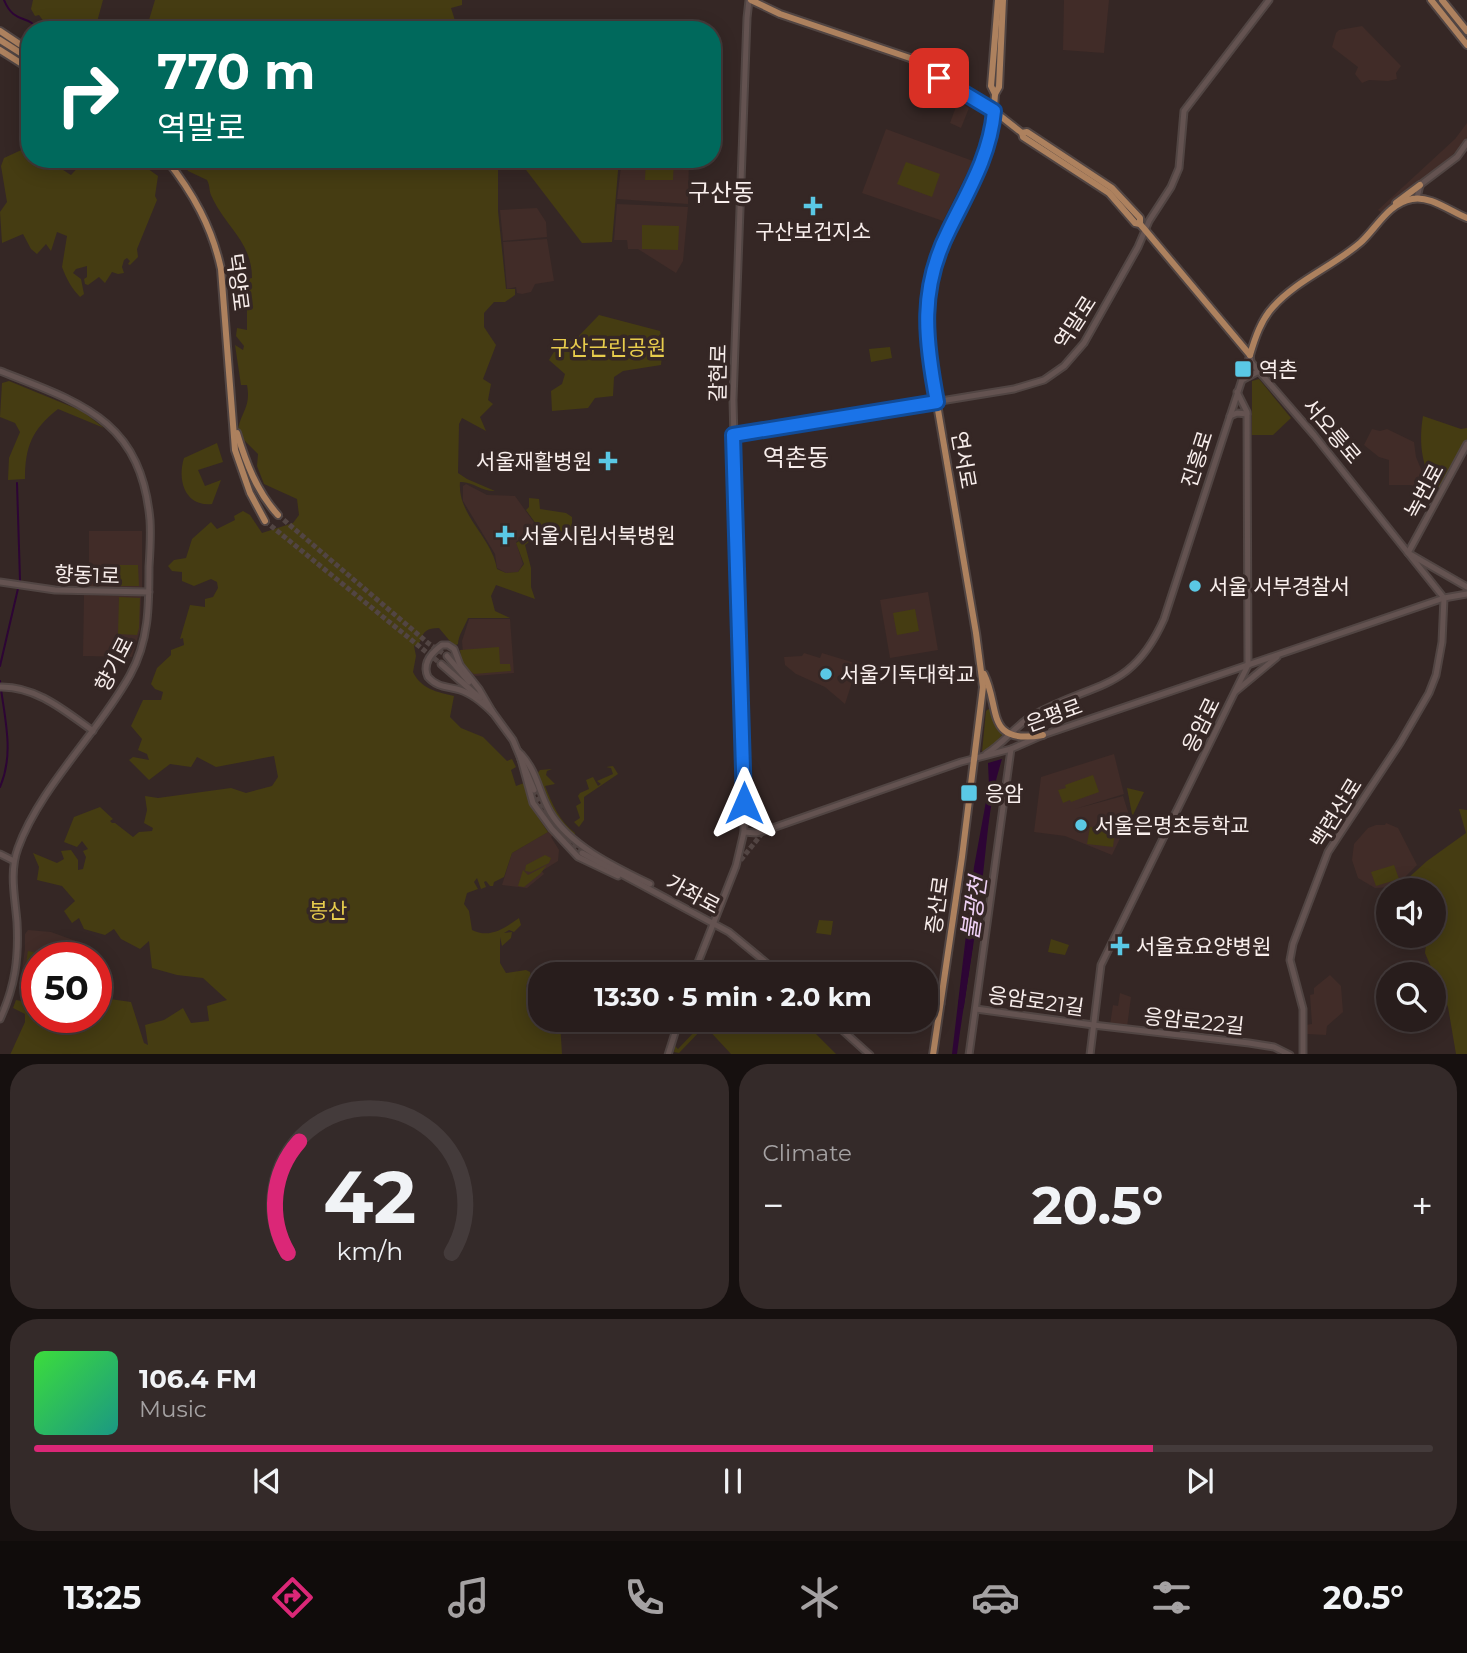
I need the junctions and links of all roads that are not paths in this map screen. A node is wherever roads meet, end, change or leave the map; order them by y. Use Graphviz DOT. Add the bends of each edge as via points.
graph roads {
  1 [pos="750,0"];
  2 [pos="1000,0"];
  3 [pos="1269,0"];
  4 [pos="1431,0"];
  5 [pos="1442,0"];
  6 [pos="1467,31"];
  7 [pos="1,35"];
  8 [pos="1467,45"];
  9 [pos="21,46"];
  10 [pos="2,52"];
  11 [pos="21,52"];
  12 [pos="21,64"];
  13 [pos="994,111"];
  14 [pos="1467,143"];
  15 [pos="172,168"];
  16 [pos="1420,185"];
  17 [pos="1417,198"];
  18 [pos="1394,209"];
  19 [pos="1467,218"];
  20 [pos="1146,231"];
  21 [pos="1250,355"];
  22 [pos="0,371"];
  23 [pos="1259,371"];
  24 [pos="1242,380"];
  25 [pos="1237,392"];
  26 [pos="937,402"];
  27 [pos="1247,414"];
  28 [pos="1230,416"];
  29 [pos="234,423"];
  30 [pos="733,435"];
  31 [pos="1467,444"];
  32 [pos="278,515"];
  33 [pos="265,521"];
  34 [pos="1408,553"];
  35 [pos="0,582"];
  36 [pos="1467,587"];
  37 [pos="149,592"];
  38 [pos="1467,594"];
  39 [pos="1444,598"];
  40 [pos="1282,653"];
  41 [pos="447,656"];
  42 [pos="441,664"];
  43 [pos="1248,665"];
  44 [pos="982,669"];
  45 [pos="0,687"];
  46 [pos="1234,694"];
  47 [pos="478,696"];
  48 [pos="493,713"];
  49 [pos="93,732"];
  50 [pos="1009,733"];
  51 [pos="1043,735"];
  52 [pos="1011,749"];
  53 [pos="519,752"];
  54 [pos="973,759"];
  55 [pos="534,790"];
  56 [pos="558,823"];
  57 [pos="552,830"];
  58 [pos="565,832"];
  59 [pos="744,832"];
  60 [pos="559,837"];
  61 [pos="580,844"];
  62 [pos="573,852"];
  63 [pos="582,853"];
  64 [pos="0,854"];
  65 [pos="13,861"];
  66 [pos="649,886"];
  67 [pos="713,923"];
  68 [pos="699,962"];
  69 [pos="766,962"];
  70 [pos="940,1004"];
  71 [pos="976,1009"];
  72 [pos="0,1020"];
  73 [pos="1093,1025"];
  74 [pos="675,1032"];
  75 [pos="844,1032"];
  76 [pos="1303,1052"];
  77 [pos="668,1054"];
  78 [pos="869,1054"];
  79 [pos="933,1054"];
  80 [pos="969,1054"];
  81 [pos="1090,1054"];
  82 [pos="1291,1054"];
  1 -- 13 [label="main road, 서오릉로" via="910,58"];
  1 -- 30 [label="main road, 갈현로"];
  2 -- 13 [label="main road, 연서로" via="999,87"];
  3 -- 20 [label="main road, 역말로" via="1184,111 1179,168"];
  4 -- 8 [label="main road"];
  5 -- 6 [label="main road"];
  7 -- 9 [label="main road"];
  7 -- 11 [label="main road"];
  10 -- 12 [label="main road"];
  13 -- 20 [label="main road, 서오릉로" via="1023,137 1109,193"];
  13 -- 26 [label="main road, 연서로" via="978,176 942,246 928,290 926,332"];
  14 -- 16 [label="main road" via="1457,157"];
  15 -- 29 [label="main road, 덕양로" via="195,200 216,247"];
  16 -- 17 [label="main road"];
  16 -- 18 [label="main road"];
  17 -- 18 [label="main road, 진흥로"];
  17 -- 19 [label="main road"];
  18 -- 21 [label="main road, 진흥로" via="1362,242 1281,298 1263,321"];
  20 -- 21 [label="main road, 서오릉로"];
  20 -- 26 [label="main road, 역말로" via="1084,343 1065,366 1026,386"];
  21 -- 23 [label="main road, 서오릉로"];
  21 -- 24 [label="main road, 진흥로"];
  22 -- 37 [label="main road, 향기로" via="92,411 124,440 147,500"];
  23 -- 24 [label="main road"];
  23 -- 34 [label="main road, 서오릉로"];
  24 -- 25 [label="main road, 진흥로"];
  25 -- 27 [label="main road, 응암로"];
  25 -- 28 [label="main road, 진흥로"];
  26 -- 30 [label="main road, 역말로"];
  26 -- 44 [label="main road, 연서로"];
  27 -- 28 [label="main road"];
  27 -- 43 [label="main road, 응암로"];
  28 -- 50 [label="main road, 진흥로" via="1154,641 1128,671 1042,711"];
  29 -- 32 [label="main road, 덕양로" via="252,475"];
  29 -- 33 [label="main road, 덕양로" via="238,460"];
  30 -- 59 [label="main road, 갈현로"];
  31 -- 34 [label="main road, 녹번로"];
  34 -- 36 [label="main road"];
  34 -- 39 [label="main road, 서오릉로"];
  35 -- 37 [label="main road, 향동1로" via="90,592"];
  37 -- 49 [label="main road, 향기로" via="146,635 138,661"];
  38 -- 39 [label="main road, 은평로"];
  39 -- 40 [label="main road, 은평로"];
  39 -- 76 [label="main road, 백련산로" via="1442,642 1429,693 1328,852 1293,944 1290,960 1303,1009"];
  40 -- 43 [label="main road, 은평로"];
  40 -- 46 [label="main road"];
  41 -- 47 [label="main road"];
  42 -- 47 [label="main road"];
  43 -- 46 [label="main road, 응암로"];
  43 -- 51 [label="main road, 은평로"];
  44 -- 50 [label="main road" via="996,719"];
  44 -- 54 [label="main road, 연서로"];
  45 -- 49 [label="main road" via="34,692"];
  46 -- 73 [label="main road, 응암로" via="1101,965"];
  47 -- 48 [label="main road"];
  48 -- 48 [label="main road" via="454,649 442,645 425,667 426,673 439,686 462,690"];
  48 -- 53 [label="main road"];
  49 -- 65 [label="main road, 향기로" via="39,808"];
  50 -- 51 [label="main road"];
  50 -- 54 [label="main road, 진흥로" via="993,750"];
  51 -- 52 [label="main road, 은평로"];
  52 -- 54 [label="main road, 은평로"];
  52 -- 71 [label="main road"];
  53 -- 55 [label="main road"];
  53 -- 56 [label="main road" via="532,766"];
  53 -- 57 [label="main road" via="533,803"];
  54 -- 59 [label="main road, 은평로" via="764,831"];
  54 -- 70 [label="main road, 증산로"];
  56 -- 57 [label="main road" via="558,829"];
  56 -- 58 [label="main road"];
  57 -- 60 [label="main road"];
  58 -- 60 [label="main road"];
  58 -- 61 [label="main road"];
  59 -- 67 [label="main road"];
  60 -- 62 [label="main road"];
  61 -- 62 [label="main road" via="571,842"];
  61 -- 66 [label="main road"];
  62 -- 66 [label="main road" via="637,885"];
  63 -- 66 [label="main road, 가좌로"];
  64 -- 65 [label="main road"];
  65 -- 72 [label="main road, 향기로" via="18,961"];
  66 -- 67 [label="main road, 가좌로"];
  67 -- 68 [label="main road"];
  67 -- 69 [label="main road, 가좌로"];
  70 -- 79 [label="main road, 증산로"];
  71 -- 73 [label="main road, 응암로21길"];
  71 -- 80 [label="main road"];
  73 -- 81 [label="main road, 응암로"];
  73 -- 82 [label="main road, 응암로22길" via="1249,1043"];
  74 -- 77 [label="main road"];
  75 -- 78 [label="main road"];
}
